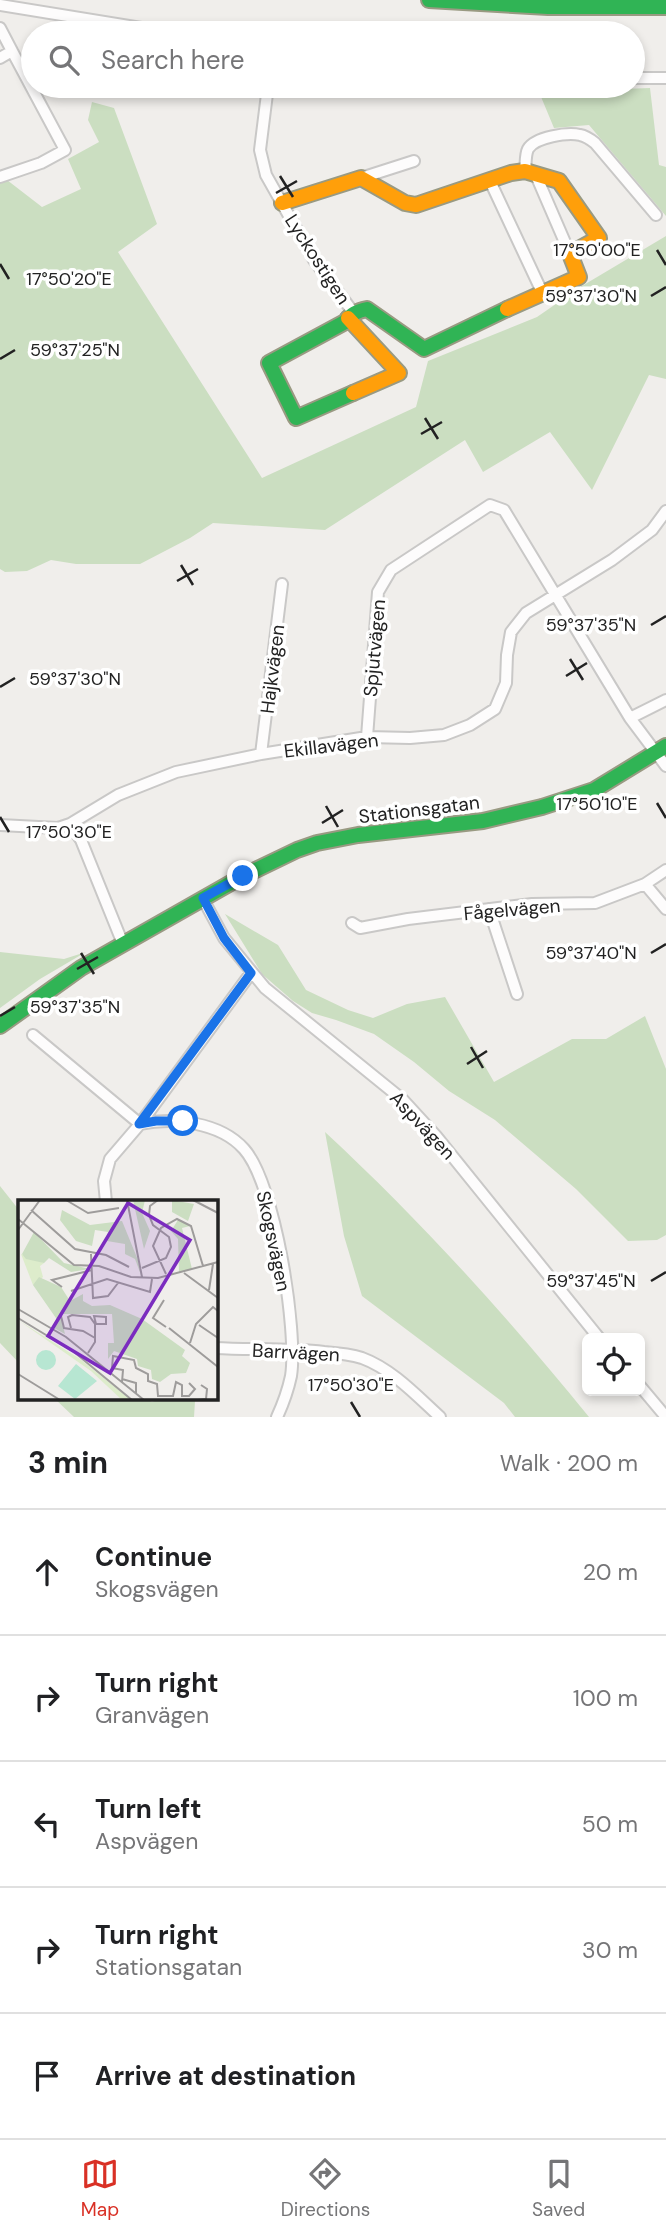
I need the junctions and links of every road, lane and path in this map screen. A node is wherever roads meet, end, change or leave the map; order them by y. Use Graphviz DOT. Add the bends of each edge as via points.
graph roads {
  1 [pos="429,0"];
  2 [pos="0,5"];
  3 [pos="666,7"];
  4 [pos="98,21"];
  5 [pos="0,28"];
  6 [pos="12,51"];
  7 [pos="0,58"];
  8 [pos="21,68"];
  9 [pos="645,78"];
  10 [pos="666,78"];
  11 [pos="37,98"];
  12 [pos="266,98"];
  13 [pos="414,161"];
  14 [pos="530,172"];
  15 [pos="0,177"];
  16 [pos="361,178"];
  17 [pos="490,181"];
  18 [pos="282,203"];
  19 [pos="656,215"];
  20 [pos="570,254"];
  21 [pos="542,292"];
  22 [pos="351,315"];
  23 [pos="666,511"];
  24 [pos="282,584"];
  25 [pos="555,595"];
  26 [pos="666,700"];
  27 [pos="630,718"];
  28 [pos="367,737"];
  29 [pos="662,749"];
  30 [pos="261,754"];
  31 [pos="666,766"];
  32 [pos="70,824"];
  33 [pos="0,825"];
  34 [pos="666,870"];
  35 [pos="645,884"];
  36 [pos="203,898"];
  37 [pos="489,909"];
  38 [pos="666,909"];
  39 [pos="352,923"];
  40 [pos="123,943"];
  41 [pos="251,973"];
  42 [pos="517,994"];
  43 [pos="0,1026"];
  44 [pos="33,1035"];
  45 [pos="139,1124"];
  46 [pos="106,1200"];
  47 [pos="595,1333"];
  48 [pos="217,1348"];
  49 [pos="292,1348"];
  50 [pos="645,1392"];
  51 [pos="278,1417"];
  52 [pos="440,1417"];
  53 [pos="666,1417"];
  1 -- 3 [label="street"];
  2 -- 4 [label="street"];
  5 -- 6 [label="street"];
  6 -- 7 [label="street"];
  6 -- 8 [label="street"];
  9 -- 10 [label="street"];
  11 -- 15 [label="street" via="65,150"];
  12 -- 18 [label="street, Lyckostigen" via="260,149 266,175"];
  13 -- 16 [label="street"];
  14 -- 17 [label="street"];
  14 -- 19 [label="street" via="527,150 531,145 561,134 588,137"];
  14 -- 20 [label="street"];
  14 -- 20 [label="street" via="559,181 599,238"];
  16 -- 17 [label="street" via="416,205"];
  16 -- 18 [label="street"];
  17 -- 21 [label="street"];
  18 -- 22 [label="street, Lyckostigen"];
  20 -- 21 [label="street" via="579,277"];
  21 -- 22 [label="street" via="424,349 367,309"];
  22 -- 22 [label="street" via="269,363 296,418 399,373"];
  23 -- 25 [label="street, Ekillavägen" via="652,530"];
  24 -- 30 [label="street, Hajkvägen"];
  25 -- 27 [label="street"];
  25 -- 28 [label="street, Ekillavägen" via="526,613 511,632 506,683 495,709 444,735"];
  25 -- 28 [label="street, Spjutvägen" via="505,510 490,505 391,570 378,592"];
  26 -- 27 [label="street"];
  27 -- 29 [label="street"];
  28 -- 30 [label="street, Ekillavägen"];
  29 -- 31 [label="street"];
  29 -- 36 [label="street, Stationsgatan" via="594,790 505,817 317,843"];
  30 -- 32 [label="street, Ekillavägen" via="176,772 118,795"];
  32 -- 33 [label="street" via="58,828"];
  32 -- 40 [label="street" via="81,840"];
  34 -- 35 [label="street, Fågelvägen"];
  35 -- 37 [label="street, Fågelvägen" via="595,903"];
  35 -- 38 [label="street"];
  36 -- 40 [label="street, Stationsgatan"];
  36 -- 41 [label="street, Aspvägen" via="224,938"];
  37 -- 39 [label="street, Fågelvägen" via="360,928"];
  37 -- 42 [label="street"];
  40 -- 43 [label="street, Stationsgatan" via="50,988"];
  41 -- 45 [label="street"];
  41 -- 47 [label="street, Aspvägen" via="288,1009 403,1100"];
  44 -- 45 [label="street"];
  45 -- 46 [label="street" via="110,1159 104,1181"];
  45 -- 49 [label="street, Skogsvägen" via="183,1121 211,1128 244,1148 266,1191 283,1262"];
  48 -- 49 [label="street, Barrvägen"];
  49 -- 51 [label="street, Skogsvägen" via="291,1376"];
  49 -- 52 [label="street, Barrvägen" via="364,1359"];
  50 -- 53 [label="street"];
}
